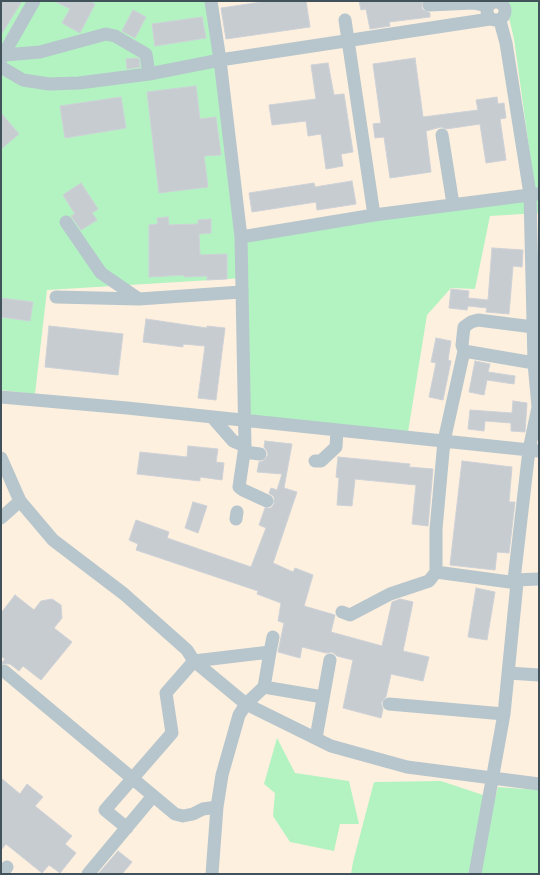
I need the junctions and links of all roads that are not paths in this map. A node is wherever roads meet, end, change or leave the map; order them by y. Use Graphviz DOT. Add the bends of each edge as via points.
graph roads {
  1 [pos="34,1"];
  2 [pos="211,1"];
  3 [pos="429,5"];
  4 [pos="496,8"];
  5 [pos="345,20"];
  6 [pos="348,42"];
  7 [pos="3,57"];
  8 [pos="220,60"];
  9 [pos="1,67"];
  10 [pos="149,74"];
  11 [pos="442,135"];
  12 [pos="534,194"];
  13 [pos="453,204"];
  14 [pos="374,215"];
  15 [pos="66,222"];
  16 [pos="535,229"];
  17 [pos="241,237"];
  18 [pos="241,292"];
  19 [pos="56,297"];
  20 [pos="139,300"];
  21 [pos="533,327"];
  22 [pos="464,351"];
  23 [pos="534,363"];
  24 [pos="1,397"];
  25 [pos="538,407"];
  26 [pos="212,417"];
  27 [pos="244,420"];
  28 [pos="337,430"];
  29 [pos="444,441"];
  30 [pos="244,449"];
  31 [pos="534,450"];
  32 [pos="260,454"];
  33 [pos="1,458"];
  34 [pos="316,461"];
  35 [pos="20,501"];
  36 [pos="267,501"];
  37 [pos="1,518"];
  38 [pos="436,572"];
  39 [pos="539,579"];
  40 [pos="516,581"];
  41 [pos="342,612"];
  42 [pos="273,637"];
  43 [pos="270,652"];
  44 [pos="194,660"];
  45 [pos="330,660"];
  46 [pos="4,671"];
  47 [pos="508,673"];
  48 [pos="539,675"];
  49 [pos="264,687"];
  50 [pos="323,697"];
  51 [pos="246,704"];
  52 [pos="389,704"];
  53 [pos="504,714"];
  54 [pos="316,738"];
  55 [pos="132,779"];
  56 [pos="492,779"];
  57 [pos="539,784"];
  58 [pos="153,796"];
  59 [pos="217,807"];
  60 [pos="127,828"];
  61 [pos="88,874"];
  62 [pos="212,874"];
  63 [pos="475,874"];
  1 -- 7 [label="lane"];
  2 -- 8 [label="lane"];
  3 -- 4 [label="lane" via="472,3"];
  4 -- 6 [label="lane"];
  4 -- 12 [label="lane" via="506,43"];
  5 -- 6 [label="lane"];
  6 -- 8 [label="lane"];
  6 -- 14 [label="lane"];
  7 -- 10 [label="lane" via="40,52 106,34 115,36 146,54"];
  8 -- 10 [label="lane"];
  8 -- 17 [label="lane"];
  9 -- 10 [label="lane" via="23,80 49,84"];
  11 -- 13 [label="lane"];
  12 -- 13 [label="lane"];
  12 -- 16 [label="lane"];
  13 -- 14 [label="lane"];
  14 -- 17 [label="lane"];
  15 -- 20 [label="lane" via="101,273"];
  16 -- 21 [label="lane"];
  17 -- 18 [label="lane"];
  18 -- 20 [label="lane"];
  18 -- 27 [label="lane"];
  19 -- 20 [label="lane"];
  21 -- 22 [label="lane" via="478,320 471,322 464,327"];
  21 -- 23 [label="lane"];
  22 -- 23 [label="lane"];
  22 -- 29 [label="lane"];
  23 -- 25 [label="lane"];
  24 -- 26 [label="lane"];
  25 -- 31 [label="lane"];
  26 -- 27 [label="lane"];
  26 -- 30 [label="lane" via="233,441"];
  27 -- 28 [label="lane"];
  27 -- 30 [label="lane"];
  28 -- 29 [label="lane"];
  28 -- 34 [label="lane" via="336,448 322,461"];
  29 -- 31 [label="lane"];
  29 -- 38 [label="lane" via="436,530"];
  30 -- 32 [label="lane"];
  30 -- 36 [label="lane" via="239,487"];
  31 -- 40 [label="lane"];
  33 -- 35 [label="lane"];
  35 -- 37 [label="lane"];
  35 -- 44 [label="lane" via="53,540 124,594 187,650"];
  38 -- 40 [label="lane"];
  38 -- 41 [label="lane" via="429,581 390,594 350,615"];
  39 -- 40 [label="lane"];
  40 -- 47 [label="lane"];
  42 -- 43 [label="lane"];
  43 -- 44 [label="lane"];
  43 -- 49 [label="lane"];
  44 -- 51 [label="lane"];
  44 -- 55 [label="lane" via="166,693 172,733"];
  45 -- 50 [label="lane"];
  46 -- 55 [label="lane"];
  47 -- 48 [label="lane"];
  47 -- 53 [label="lane"];
  49 -- 50 [label="lane"];
  49 -- 51 [label="lane"];
  50 -- 54 [label="lane"];
  51 -- 54 [label="lane"];
  51 -- 59 [label="lane" via="239,715 222,775"];
  52 -- 53 [label="lane"];
  53 -- 56 [label="lane"];
  54 -- 56 [label="lane" via="331,746 407,767"];
  55 -- 58 [label="lane"];
  55 -- 60 [label="lane" via="105,810"];
  56 -- 57 [label="lane"];
  56 -- 63 [label="lane"];
  58 -- 59 [label="lane" via="175,814 183,816"];
  58 -- 60 [label="lane"];
  59 -- 62 [label="lane"];
  60 -- 61 [label="lane"];
}
